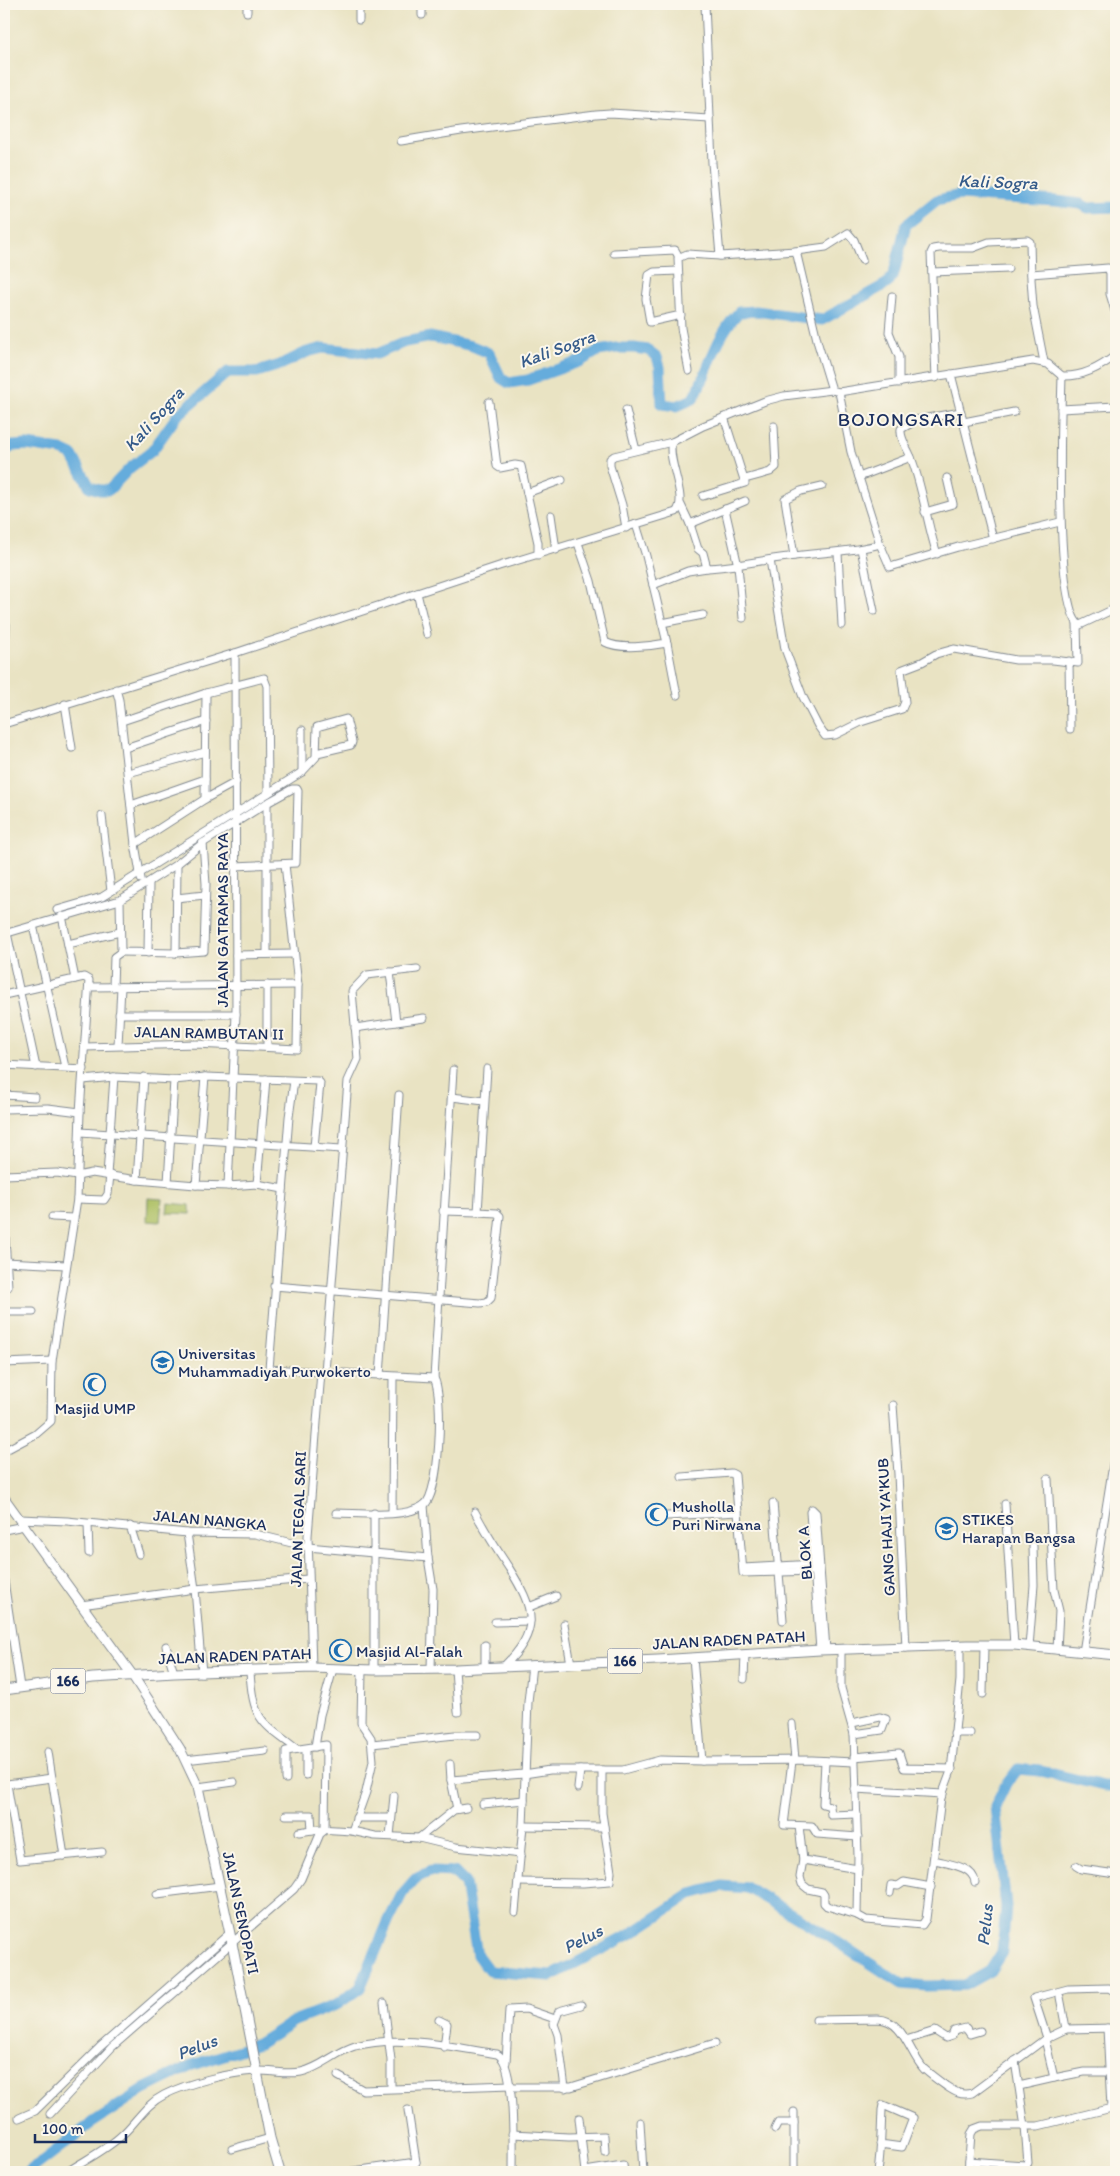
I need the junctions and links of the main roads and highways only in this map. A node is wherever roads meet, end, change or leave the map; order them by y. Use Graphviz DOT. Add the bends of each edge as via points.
graph roads {
  1 [pos="4,1500"];
  2 [pos="1116,1655"];
  3 [pos="133,1676"];
  4 [pos="4,1690"];
  5 [pos="280,2172"];
  1 -- 3 [label="main road, JALAN SENOPATI"];
  2 -- 3 [label="main road, JALAN RADEN PATAH / 166" via="984,1644 532,1666 485,1663 455,1668 431,1664 374,1666 362,1670 312,1668"];
  3 -- 4 [label="main road, 166"];
  3 -- 5 [label="main road, JALAN SENOPATI" via="169,1729 198,1787 257,2077"];
}
